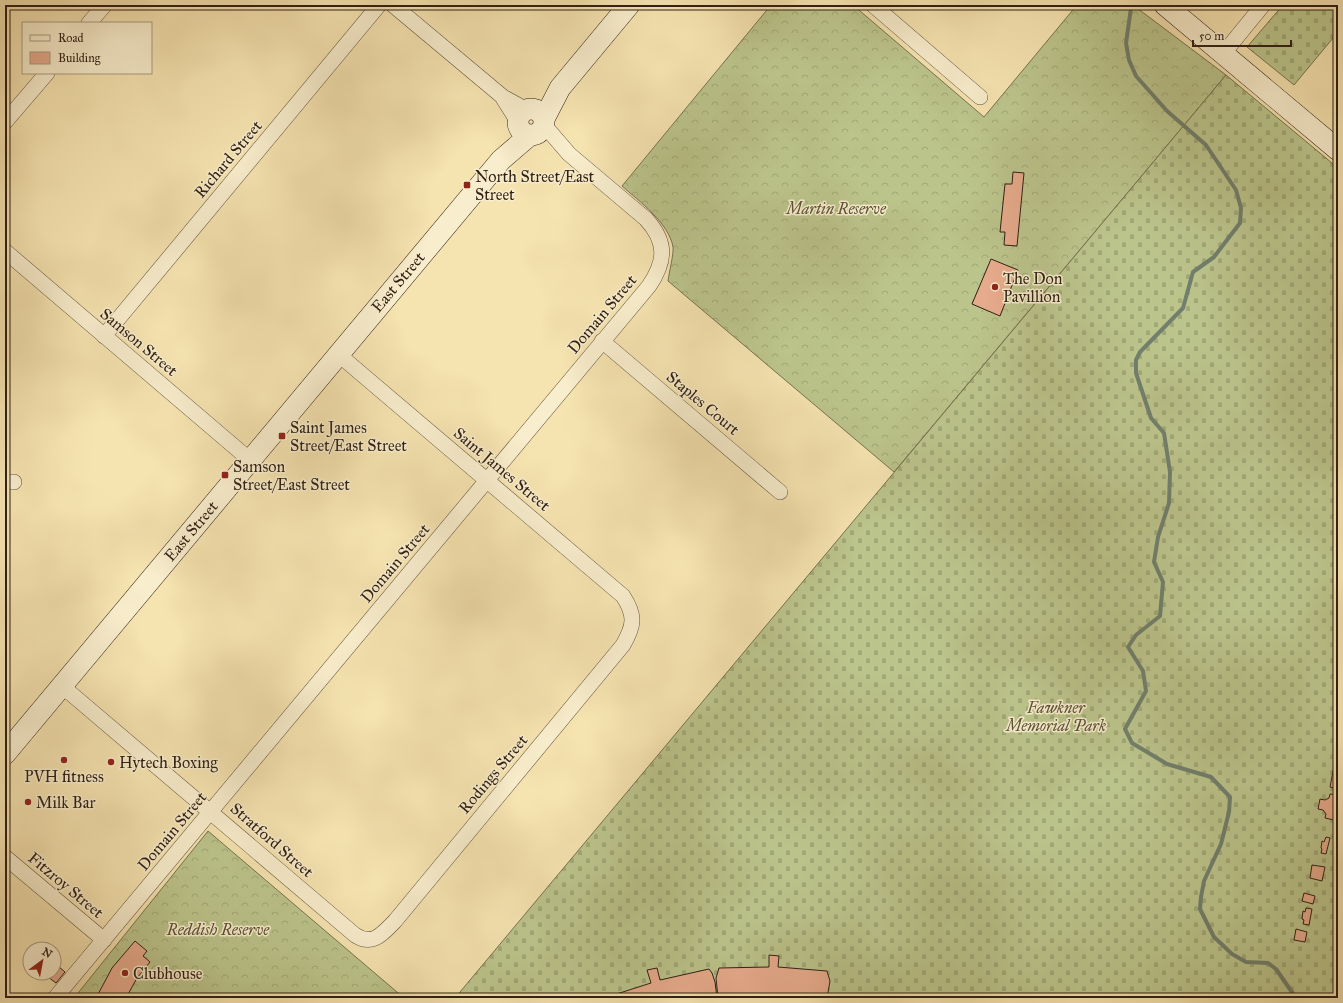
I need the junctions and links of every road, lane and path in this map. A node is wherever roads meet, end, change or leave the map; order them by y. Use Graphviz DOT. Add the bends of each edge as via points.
graph roads {
  1 [pos="102,5"];
  2 [pos="379,5"];
  3 [pos="394,5"];
  4 [pos="629,5"];
  5 [pos="873,5"];
  6 [pos="1165,5"];
  7 [pos="1263,5"];
  8 [pos="90,22"];
  9 [pos="1223,54"];
  10 [pos="46,74"];
  11 [pos="980,97"];
  12 [pos="5,122"];
  13 [pos="531,123"];
  14 [pos="1338,150"];
  15 [pos="5,251"];
  16 [pos="104,336"];
  17 [pos="602,341"];
  18 [pos="338,354"];
  19 [pos="250,460"];
  20 [pos="487,480"];
  21 [pos="780,492"];
  22 [pos="633,619"];
  23 [pos="62,686"];
  24 [pos="5,754"];
  25 [pos="212,812"];
  26 [pos="5,857"];
  27 [pos="104,940"];
  28 [pos="368,940"];
  29 [pos="55,998"];
  1 -- 8 [label="street"];
  2 -- 16 [label="street, Richard Street"];
  3 -- 13 [label="street, Domain Street"];
  4 -- 13 [label="street, East Street"];
  5 -- 11 [label="street"];
  6 -- 9 [label="street"];
  7 -- 9 [label="street"];
  9 -- 14 [label="street"];
  10 -- 12 [label="street"];
  13 -- 17 [label="street, Domain Street" via="646,219 661,242 661,260 656,275"];
  13 -- 18 [label="street, East Street"];
  15 -- 16 [label="street, Samson Street"];
  16 -- 19 [label="street, Samson Street"];
  17 -- 20 [label="street, Domain Street"];
  17 -- 21 [label="street, Staples Court"];
  18 -- 19 [label="street, East Street"];
  18 -- 20 [label="street, Saint James Street"];
  19 -- 23 [label="street, East Street"];
  20 -- 22 [label="street, Saint James Street" via="623,596"];
  20 -- 25 [label="street, Domain Street"];
  22 -- 28 [label="street, Rodings Street" via="623,645 395,921 379,937"];
  23 -- 24 [label="street, East Street"];
  23 -- 25 [label="street, Stratford Street"];
  25 -- 27 [label="street, Domain Street"];
  25 -- 28 [label="street, Stratford Street" via="355,935"];
  26 -- 27 [label="street, Fitzroy Street"];
  27 -- 29 [label="street, Domain Street"];
}
